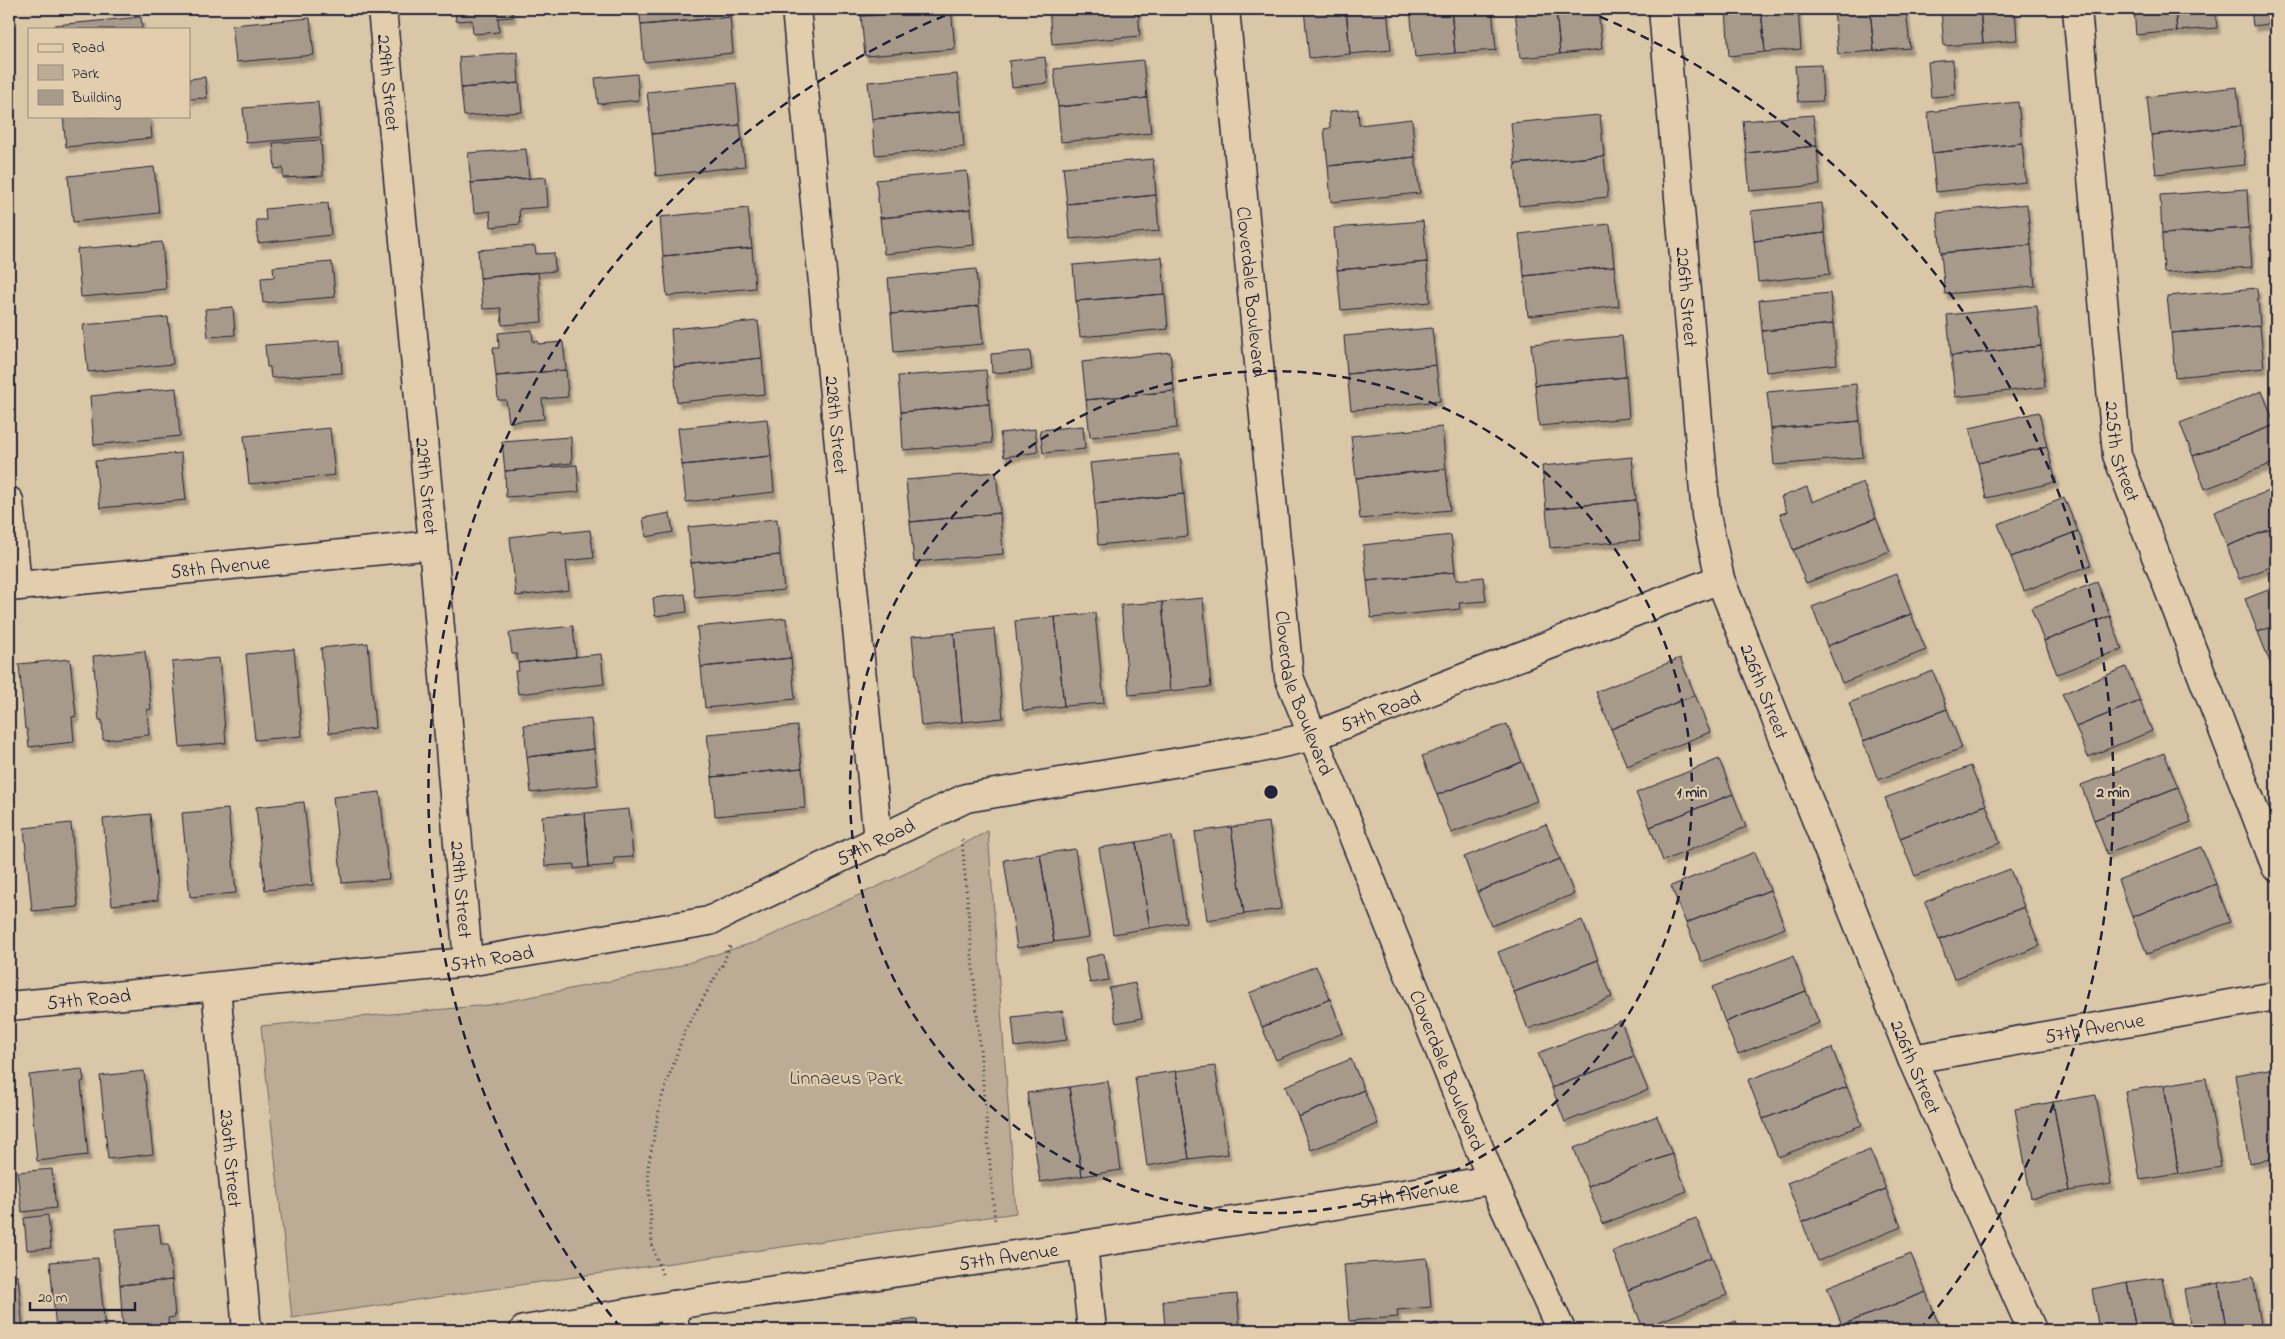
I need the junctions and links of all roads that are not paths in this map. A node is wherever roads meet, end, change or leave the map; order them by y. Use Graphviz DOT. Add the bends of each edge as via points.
graph roads {
  1 [pos="382,9"];
  2 [pos="796,9"];
  3 [pos="1225,9"];
  4 [pos="1664,9"];
  5 [pos="2077,9"];
  6 [pos="9,501"];
  7 [pos="432,545"];
  8 [pos="1720,579"];
  9 [pos="13,587"];
  10 [pos="1314,736"];
  11 [pos="878,841"];
  12 [pos="2276,867"];
  13 [pos="468,962"];
  14 [pos="216,987"];
  15 [pos="2276,996"];
  16 [pos="9,1006"];
  17 [pos="1912,1059"];
  18 [pos="1492,1180"];
  19 [pos="1083,1245"];
  20 [pos="674,1318"];
  21 [pos="247,1330"];
  22 [pos="524,1330"];
  23 [pos="1092,1330"];
  24 [pos="1561,1330"];
  25 [pos="2032,1330"];
  1 -- 7 [label="street, 229th Street"];
  2 -- 11 [label="street, 228th Street"];
  3 -- 10 [label="street, Cloverdale Boulevard" via="1290,677"];
  4 -- 8 [label="street, 226th Street" via="1706,515"];
  5 -- 12 [label="street, 225th Street" via="2117,455"];
  6 -- 9 [label="street"];
  7 -- 9 [label="street, 58th Avenue"];
  7 -- 13 [label="street, 229th Street"];
  8 -- 10 [label="street, 57th Road"];
  8 -- 17 [label="street, 226th Street"];
  10 -- 11 [label="street, 57th Road" via="1256,750 966,798"];
  10 -- 18 [label="street, Cloverdale Boulevard"];
  11 -- 13 [label="street, 57th Road" via="709,921"];
  13 -- 14 [label="street, 57th Road"];
  14 -- 16 [label="street, 57th Road"];
  14 -- 21 [label="street, 230th Street"];
  15 -- 17 [label="street, 57th Avenue"];
  17 -- 25 [label="street, 226th Street"];
  18 -- 19 [label="street, 57th Avenue"];
  18 -- 24 [label="street, Cloverdale Boulevard"];
  19 -- 20 [label="street, 57th Avenue"];
  19 -- 23 [label="street"];
  20 -- 22 [label="street, 57th Avenue"];
}
